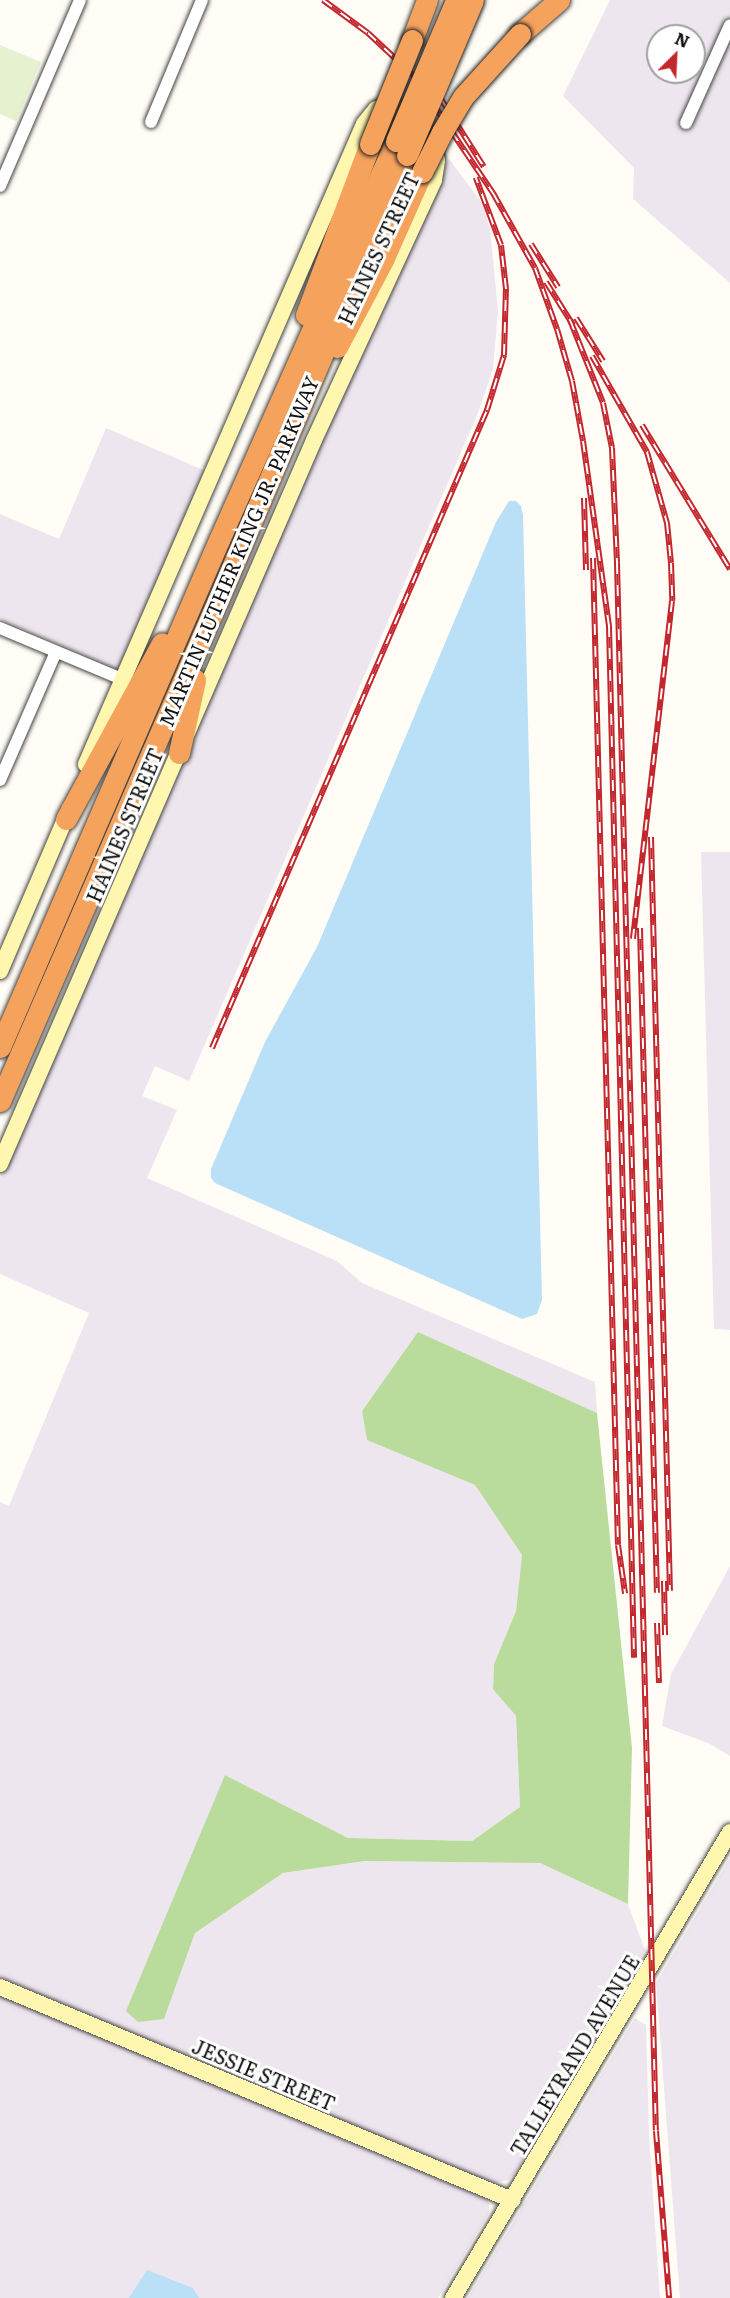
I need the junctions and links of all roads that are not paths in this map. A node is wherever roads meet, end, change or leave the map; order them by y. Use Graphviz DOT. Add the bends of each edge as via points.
graph roads {
  1 [pos="80,0"];
  2 [pos="202,0"];
  3 [pos="427,0"];
  4 [pos="456,0"];
  5 [pos="473,0"];
  6 [pos="559,0"];
  7 [pos="730,25"];
  8 [pos="151,122"];
  9 [pos="686,123"];
  10 [pos="401,148"];
  11 [pos="0,186"];
  12 [pos="304,398"];
  13 [pos="244,484"];
  14 [pos="219,540"];
  15 [pos="225,584"];
  16 [pos="0,628"];
  17 [pos="56,652"];
  18 [pos="122,679"];
  19 [pos="178,753"];
  20 [pos="0,780"];
  21 [pos="66,819"];
  22 [pos="0,971"];
  23 [pos="0,1047"];
  24 [pos="0,1101"];
  25 [pos="0,1164"];
  26 [pos="730,1832"];
  27 [pos="0,1987"];
  28 [pos="512,2200"];
  29 [pos="453,2298"];
  1 -- 11 [label="street"];
  2 -- 8 [label="street"];
  3 -- 13 [label="highway, bridge"];
  4 -- 10 [label="highway, MARTIN LUTHER KING JR. PARKWAY, bridge"];
  5 -- 10 [label="highway, MARTIN LUTHER KING JR. PARKWAY, bridge"];
  6 -- 12 [label="highway, bridge" via="520,34 463,97 422,172 354,317"];
  7 -- 9 [label="street"];
  10 -- 12 [label="highway, MARTIN LUTHER KING JR. PARKWAY"];
  10 -- 13 [label="highway, MARTIN LUTHER KING JR. PARKWAY"];
  12 -- 15 [label="highway, MARTIN LUTHER KING JR. PARKWAY"];
  13 -- 14 [label="highway, MARTIN LUTHER KING JR. PARKWAY"];
  14 -- 21 [label="highway"];
  14 -- 23 [label="highway, MARTIN LUTHER KING JR. PARKWAY"];
  15 -- 19 [label="highway" via="187,708"];
  15 -- 24 [label="highway, MARTIN LUTHER KING JR. PARKWAY"];
  16 -- 17 [label="street"];
  17 -- 18 [label="street"];
  17 -- 20 [label="street"];
  18 -- 19 [label="street, HAINES STREET" via="364,124 376,109 397,108 434,152 434,180 314,440"];
  18 -- 21 [label="street, HAINES STREET"];
  19 -- 25 [label="street, HAINES STREET"];
  21 -- 22 [label="street, HAINES STREET"];
  26 -- 28 [label="street, TALLEYRAND AVENUE"];
  27 -- 28 [label="street, JESSIE STREET"];
  28 -- 29 [label="street, TALLEYRAND AVENUE"];
}
